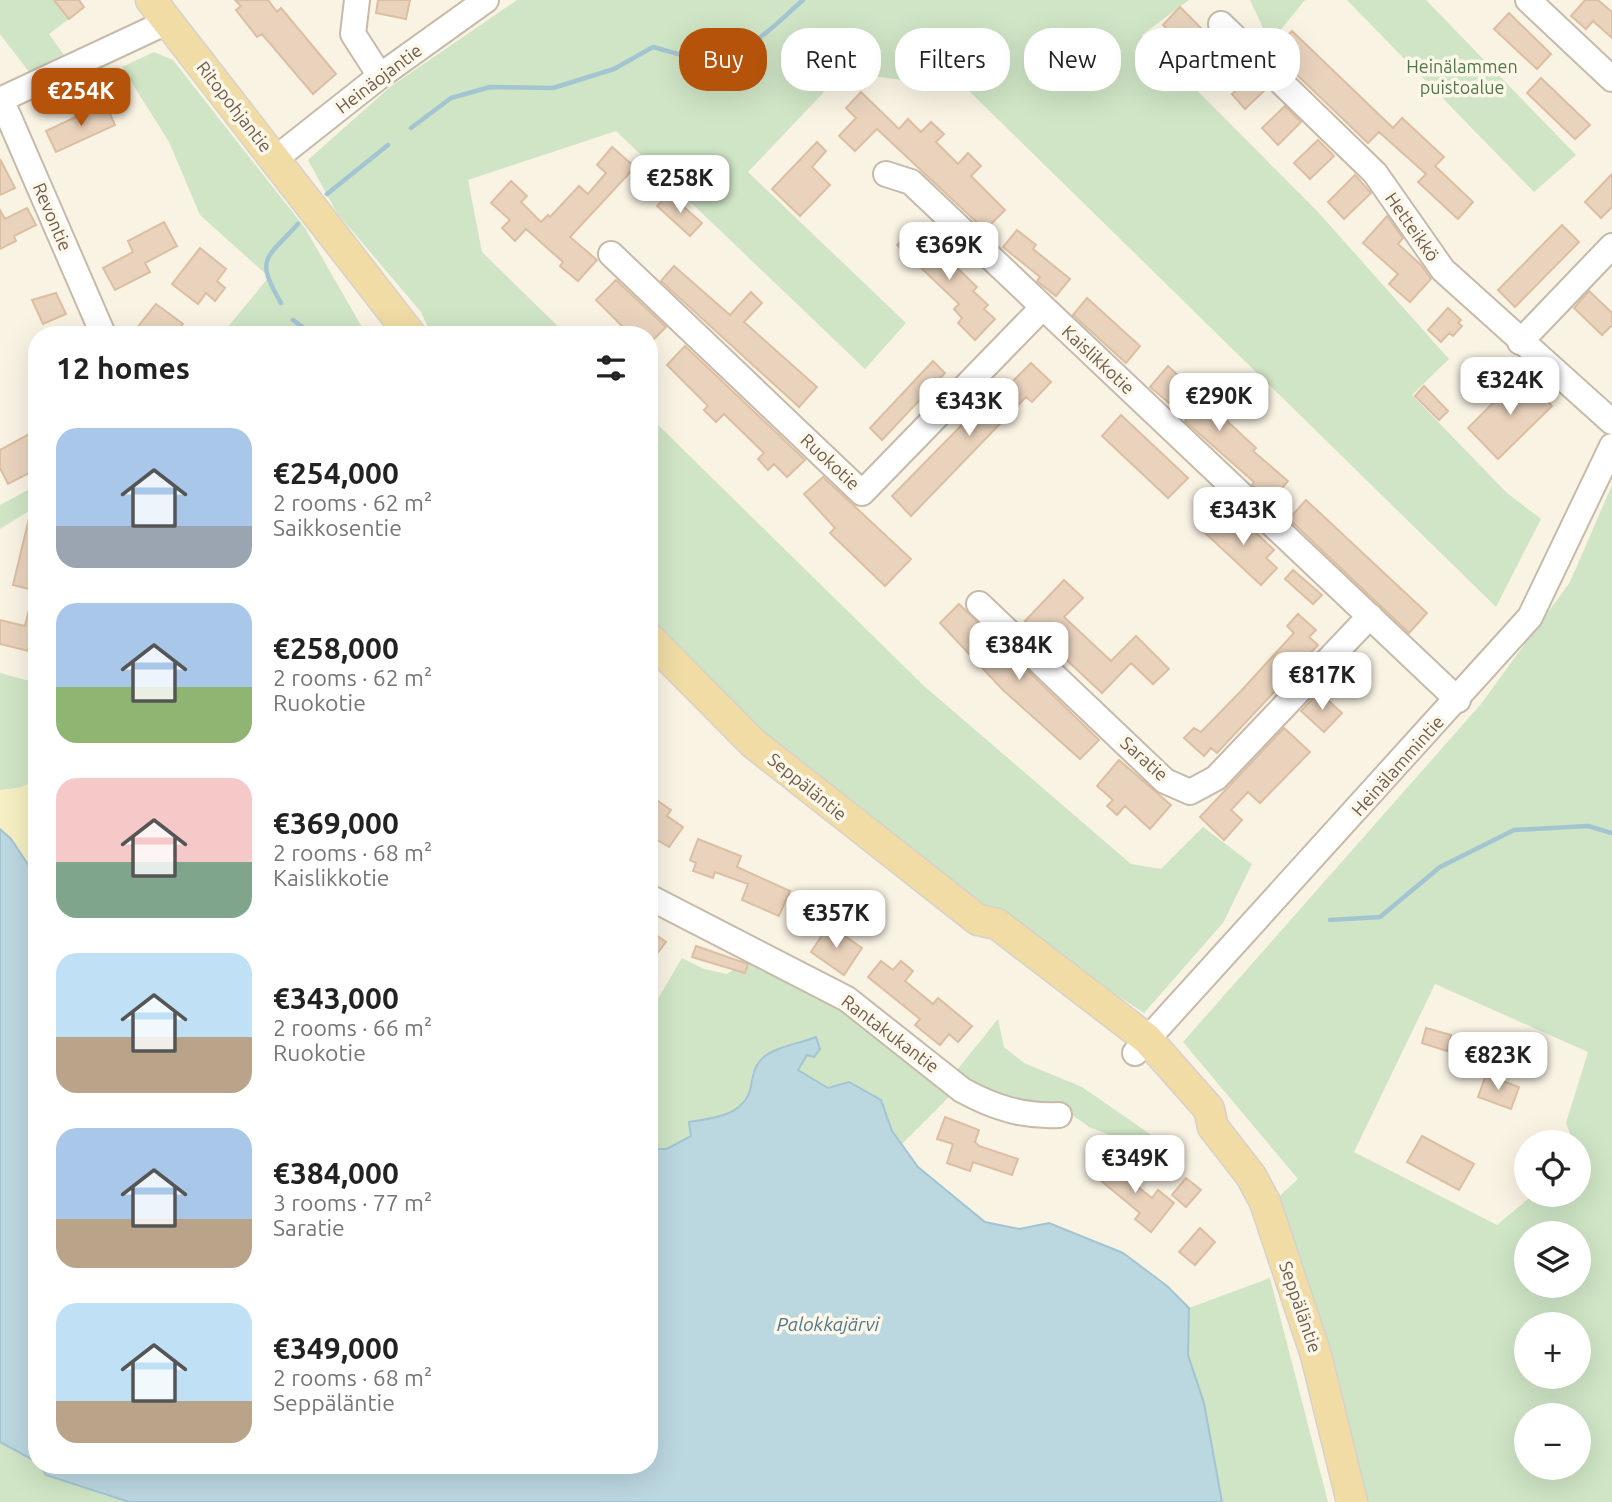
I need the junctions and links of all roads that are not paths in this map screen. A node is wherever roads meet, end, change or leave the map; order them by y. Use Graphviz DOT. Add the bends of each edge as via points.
graph roads {
  1 [pos="356,0"];
  2 [pos="486,0"];
  3 [pos="1528,0"];
  4 [pos="159,11"];
  5 [pos="1221,24"];
  6 [pos="380,76"];
  7 [pos="1612,79"];
  8 [pos="4,93"];
  9 [pos="275,159"];
  10 [pos="886,174"];
  11 [pos="1612,246"];
  12 [pos="611,254"];
  13 [pos="1042,308"];
  14 [pos="100,326"];
  15 [pos="404,326"];
  16 [pos="1520,342"];
  17 [pos="1612,422"];
  18 [pos="1612,446"];
  19 [pos="979,604"];
  20 [pos="1370,616"];
  21 [pos="658,647"];
  22 [pos="1458,700"];
  23 [pos="658,902"];
  24 [pos="1141,1046"];
  25 [pos="1059,1115"];
  26 [pos="1352,1502"];
  1 -- 6 [label="street" via="353,34"];
  2 -- 6 [label="street, Heinäojantie"];
  3 -- 7 [label="street"];
  4 -- 8 [label="street"];
  4 -- 9 [label="main road, Ritopohjantie"];
  5 -- 16 [label="street, Hetteikkö" via="1375,173 1443,270"];
  6 -- 9 [label="street, Heinäojantie"];
  8 -- 14 [label="street, Revontie"];
  9 -- 15 [label="main road, Ritopohjantie"];
  10 -- 13 [label="street, Kaislikkotie" via="911,183"];
  11 -- 16 [label="street"];
  12 -- 13 [label="street, Ruokotie" via="862,493"];
  13 -- 20 [label="street, Kaislikkotie"];
  16 -- 17 [label="street, Hetteikkö"];
  18 -- 22 [label="street, Heinälammintie" via="1530,617"];
  19 -- 20 [label="street, Saratie" via="1165,781 1190,792 1216,778"];
  20 -- 22 [label="street, Kaislikkotie"];
  21 -- 24 [label="main road, Seppäläntie" via="753,743 978,920 997,924"];
  22 -- 24 [label="street, Heinälammintie"];
  23 -- 25 [label="street, Rantakukantie" via="847,999 980,1100 1033,1116"];
  24 -- 26 [label="main road, Seppäläntie" via="1209,1109 1213,1127 1265,1202 1316,1355"];
}
